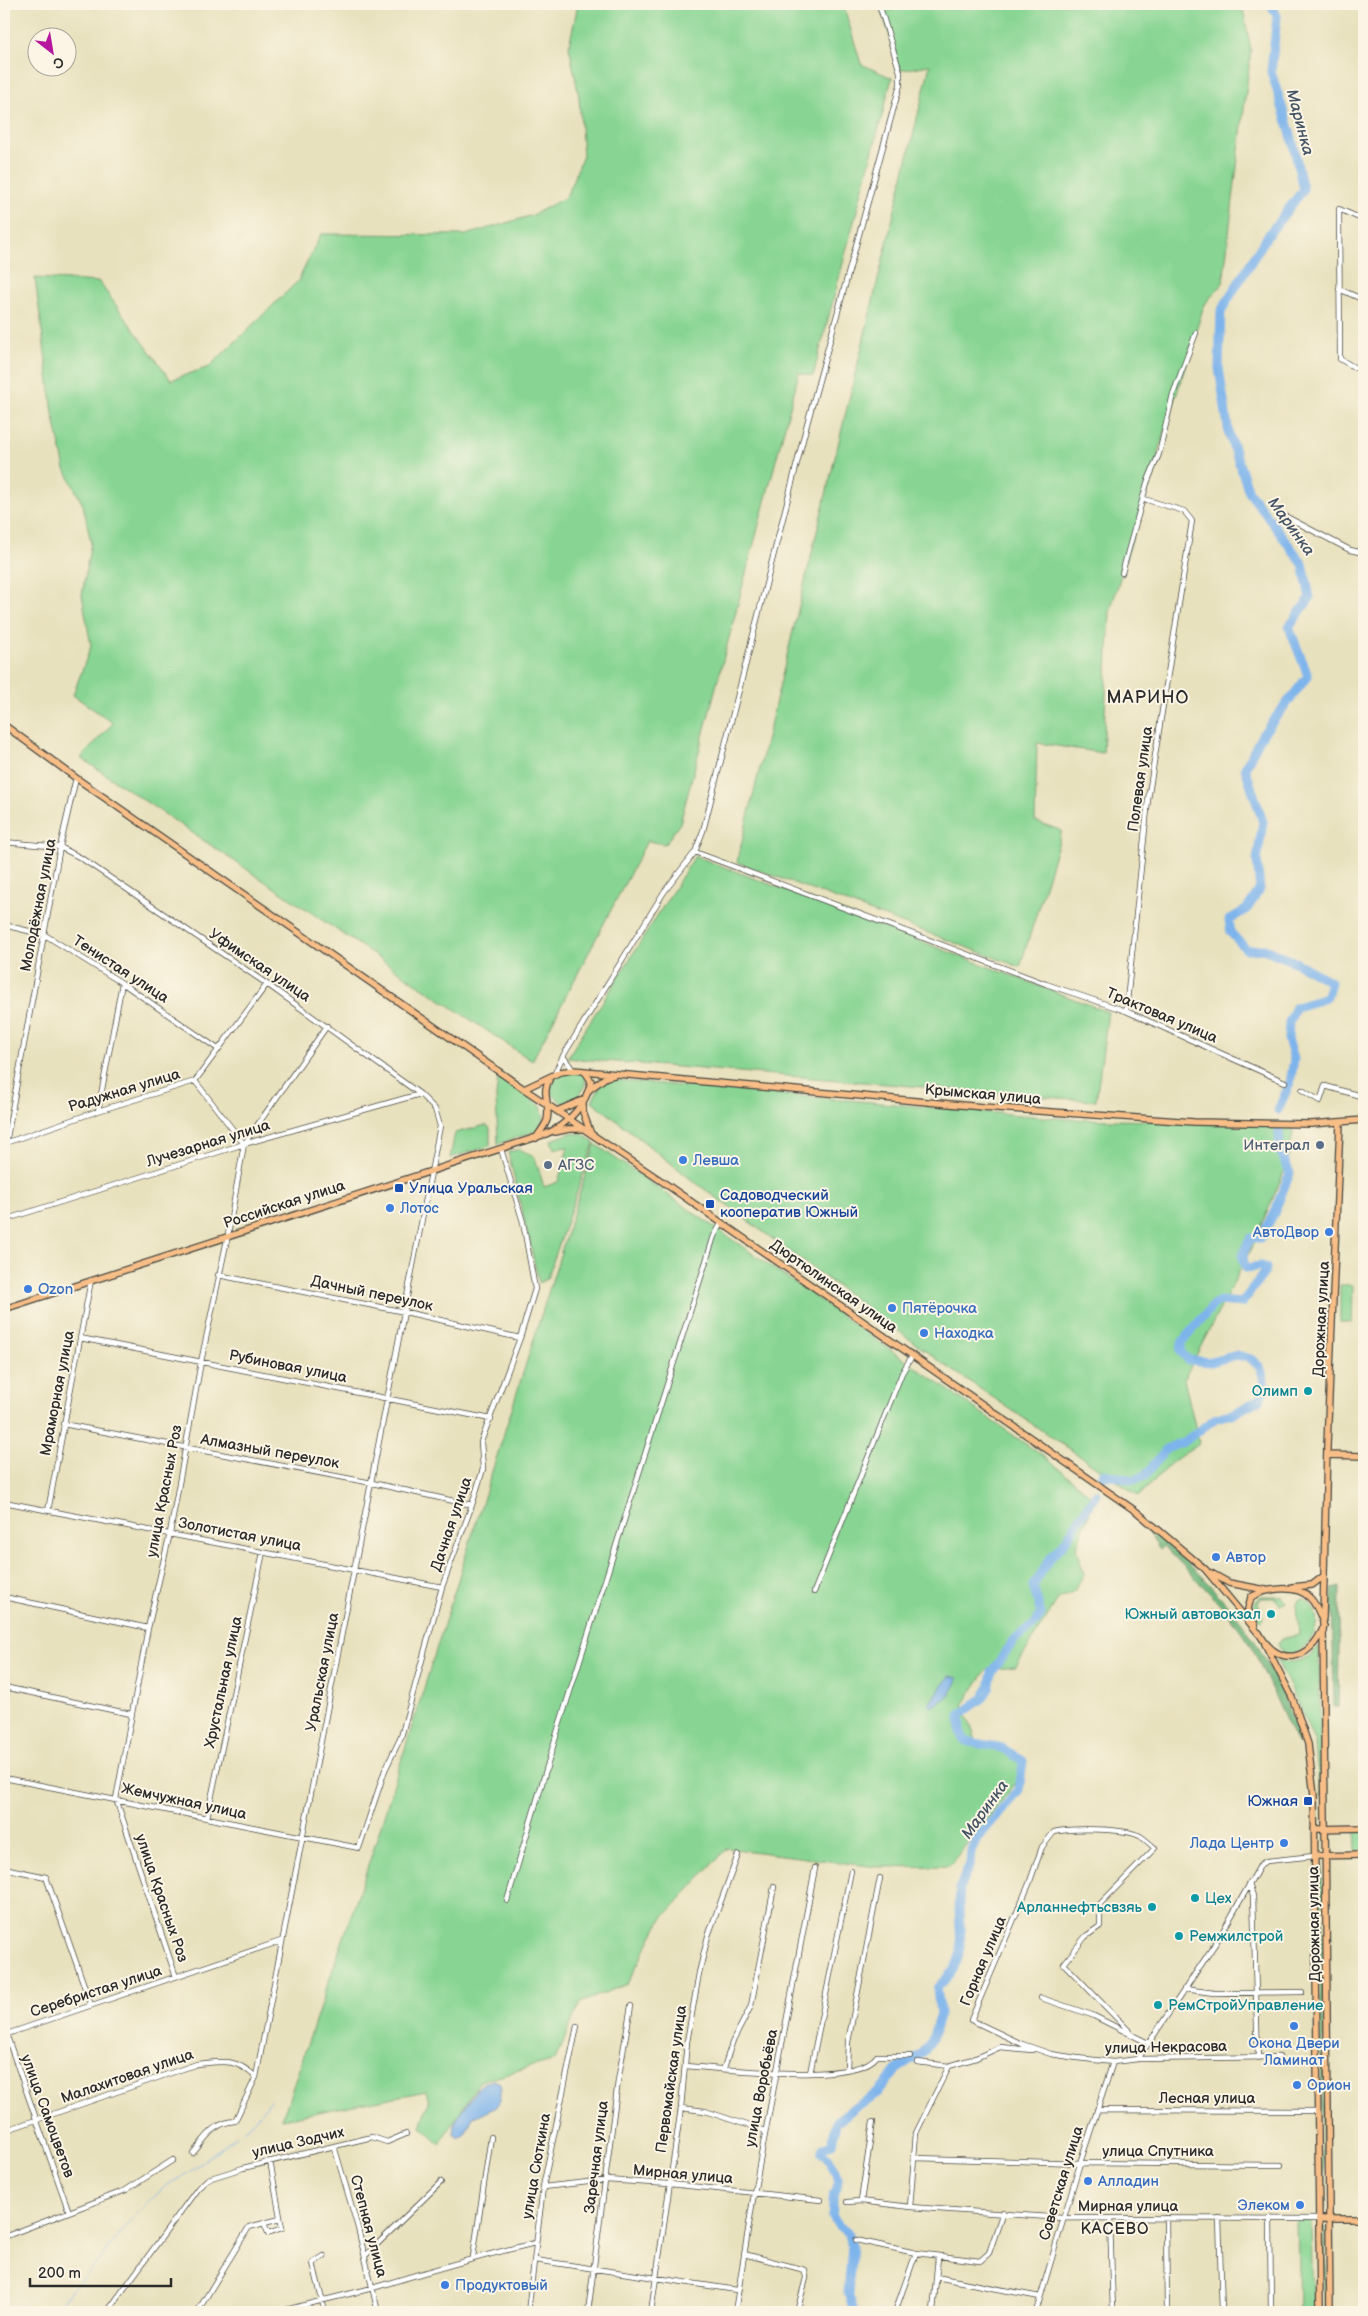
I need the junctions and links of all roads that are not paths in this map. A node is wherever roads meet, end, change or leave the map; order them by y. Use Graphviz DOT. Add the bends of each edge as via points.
graph roads {
  1 [pos="879,4"];
  2 [pos="1364,220"];
  3 [pos="1339,289"];
  4 [pos="1364,300"];
  5 [pos="1196,333"];
  6 [pos="1364,372"];
  7 [pos="1144,499"];
  8 [pos="1279,513"];
  9 [pos="1364,552"];
  10 [pos="1122,573"];
  11 [pos="4,725"];
  12 [pos="76,778"];
  13 [pos="4,842"];
  14 [pos="60,847"];
  15 [pos="695,852"];
  16 [pos="4,926"];
  17 [pos="45,934"];
  18 [pos="122,983"];
  19 [pos="267,984"];
  20 [pos="1126,1011"];
  21 [pos="327,1026"];
  22 [pos="218,1049"];
  23 [pos="563,1056"];
  24 [pos="576,1070"];
  25 [pos="618,1074"];
  26 [pos="552,1077"];
  27 [pos="195,1081"];
  28 [pos="1285,1082"];
  29 [pos="590,1089"];
  30 [pos="524,1090"];
  31 [pos="1302,1090"];
  32 [pos="420,1094"];
  33 [pos="1364,1097"];
  34 [pos="583,1099"];
  35 [pos="548,1104"];
  36 [pos="557,1110"];
  37 [pos="98,1111"];
  38 [pos="570,1119"];
  39 [pos="1364,1120"];
  40 [pos="1343,1123"];
  41 [pos="1364,1124"];
  42 [pos="546,1134"];
  43 [pos="591,1134"];
  44 [pos="536,1138"];
  45 [pos="5,1143"];
  46 [pos="244,1144"];
  47 [pos="501,1149"];
  48 [pos="4,1154"];
  49 [pos="432,1170"];
  50 [pos="4,1220"];
  51 [pos="721,1224"];
  52 [pos="228,1235"];
  53 [pos="218,1275"];
  54 [pos="91,1280"];
  55 [pos="4,1309"];
  56 [pos="405,1312"];
  57 [pos="80,1338"];
  58 [pos="520,1338"];
  59 [pos="912,1356"];
  60 [pos="200,1362"];
  61 [pos="388,1398"];
  62 [pos="491,1419"];
  63 [pos="63,1424"];
  64 [pos="184,1448"];
  65 [pos="1327,1454"];
  66 [pos="1364,1456"];
  67 [pos="372,1483"];
  68 [pos="4,1502"];
  69 [pos="472,1505"];
  70 [pos="48,1511"];
  71 [pos="170,1533"];
  72 [pos="264,1552"];
  73 [pos="355,1569"];
  74 [pos="1205,1569"];
  75 [pos="1324,1576"];
  76 [pos="442,1586"];
  77 [pos="1280,1589"];
  78 [pos="1271,1590"];
  79 [pos="814,1592"];
  80 [pos="4,1597"];
  81 [pos="1323,1624"];
  82 [pos="148,1628"];
  83 [pos="1260,1636"];
  84 [pos="4,1687"];
  85 [pos="131,1714"];
  86 [pos="4,1778"];
  87 [pos="1314,1796"];
  88 [pos="1324,1798"];
  89 [pos="116,1799"];
  90 [pos="207,1818"];
  91 [pos="1364,1828"];
  92 [pos="1314,1829"];
  93 [pos="1325,1829"];
  94 [pos="302,1838"];
  95 [pos="359,1848"];
  96 [pos="738,1855"];
  97 [pos="1364,1855"];
  98 [pos="1314,1856"];
  99 [pos="1325,1856"];
  100 [pos="4,1868"];
  101 [pos="815,1868"];
  102 [pos="850,1871"];
  103 [pos="880,1878"];
  104 [pos="1249,1884"];
  105 [pos="774,1887"];
  106 [pos="507,1901"];
  107 [pos="281,1942"];
  108 [pos="176,1978"];
  109 [pos="1184,1990"];
  110 [pos="1256,1992"];
  111 [pos="1302,1992"];
  112 [pos="1041,1998"];
  113 [pos="91,2005"];
  114 [pos="631,2006"];
  115 [pos="972,2020"];
  116 [pos="577,2026"];
  117 [pos="4,2028"];
  118 [pos="5,2035"];
  119 [pos="1134,2036"];
  120 [pos="1148,2043"];
  121 [pos="1051,2054"];
  122 [pos="910,2056"];
  123 [pos="1279,2057"];
  124 [pos="1258,2058"];
  125 [pos="1138,2059"];
  126 [pos="917,2062"];
  127 [pos="1114,2062"];
  128 [pos="685,2066"];
  129 [pos="949,2066"];
  130 [pos="724,2068"];
  131 [pos="847,2070"];
  132 [pos="810,2073"];
  133 [pos="777,2074"];
  134 [pos="256,2077"];
  135 [pos="681,2108"];
  136 [pos="1097,2110"];
  137 [pos="1318,2111"];
  138 [pos="36,2120"];
  139 [pos="873,2122"];
  140 [pos="4,2131"];
  141 [pos="766,2131"];
  142 [pos="406,2134"];
  143 [pos="491,2137"];
  144 [pos="334,2146"];
  145 [pos="193,2153"];
  146 [pos="916,2158"];
  147 [pos="173,2160"];
  148 [pos="270,2161"];
  149 [pos="1080,2163"];
  150 [pos="1281,2165"];
  151 [pos="606,2180"];
  152 [pos="441,2182"];
  153 [pos="670,2184"];
  154 [pos="543,2187"];
  155 [pos="754,2193"];
  156 [pos="821,2200"];
  157 [pos="861,2201"];
  158 [pos="846,2202"];
  159 [pos="910,2207"];
  160 [pos="69,2212"];
  161 [pos="1003,2212"];
  162 [pos="1063,2218"];
  163 [pos="1166,2218"];
  164 [pos="1219,2218"];
  165 [pos="1270,2218"];
  166 [pos="280,2219"];
  167 [pos="1110,2219"];
  168 [pos="1320,2219"];
  169 [pos="1329,2219"];
  170 [pos="1364,2219"];
  171 [pos="264,2223"];
  172 [pos="4,2237"];
  173 [pos="856,2240"];
  174 [pos="536,2243"];
  175 [pos="916,2253"];
  176 [pos="744,2254"];
  177 [pos="324,2256"];
  178 [pos="365,2256"];
  179 [pos="473,2257"];
  180 [pos="938,2257"];
  181 [pos="535,2260"];
  182 [pos="594,2269"];
  183 [pos="656,2277"];
  184 [pos="936,2278"];
  185 [pos="373,2288"];
  186 [pos="737,2290"];
  187 [pos="1040,2297"];
  188 [pos="322,2299"];
  189 [pos="107,2312"];
  190 [pos="200,2312"];
  191 [pos="279,2312"];
  192 [pos="325,2312"];
  193 [pos="378,2312"];
  194 [pos="528,2312"];
  195 [pos="588,2312"];
  196 [pos="651,2312"];
  197 [pos="735,2312"];
  198 [pos="797,2312"];
  199 [pos="894,2312"];
  200 [pos="933,2312"];
  201 [pos="1036,2312"];
  202 [pos="1113,2312"];
  203 [pos="1167,2312"];
  204 [pos="1222,2312"];
  205 [pos="1271,2312"];
  206 [pos="1320,2312"];
  207 [pos="1330,2312"];
  1 -- 15 [label="street" via="900,72 900,85 807,424 704,831"];
  2 -- 3 [label="street" via="1339,209"];
  3 -- 4 [label="street"];
  3 -- 6 [label="street" via="1340,359"];
  5 -- 7 [label="street" via="1173,394"];
  7 -- 10 [label="street"];
  7 -- 20 [label="street, Полевая улица" via="1184,511 1192,521 1148,800"];
  8 -- 9 [label="street" via="1350,550"];
  11 -- 12 [label="main road"];
  12 -- 14 [label="street, Молодёжная улица"];
  12 -- 30 [label="main road"];
  13 -- 14 [label="street, Уфимская улица"];
  14 -- 17 [label="street, Молодёжная улица"];
  14 -- 19 [label="street, Уфимская улица"];
  15 -- 20 [label="street, Трактовая улица"];
  15 -- 23 [label="street" via="664,892"];
  16 -- 17 [label="street, Тенистая улица"];
  17 -- 18 [label="street, Тенистая улица"];
  17 -- 45 [label="street, Молодёжная улица"];
  18 -- 22 [label="street, Тенистая улица"];
  18 -- 37 [label="street"];
  19 -- 21 [label="street, Уфимская улица"];
  19 -- 22 [label="street, Радужная улица"];
  20 -- 28 [label="street, Трактовая улица"];
  21 -- 32 [label="street, Уфимская улица"];
  21 -- 46 [label="street, улица Красных Роз"];
  22 -- 27 [label="street, Радужная улица"];
  23 -- 24 [label="street"];
  23 -- 26 [label="street"];
  24 -- 25 [label="main road, Крымская улица"];
  24 -- 26 [label="main road" via="567,1070"];
  24 -- 29 [label="main road" via="590,1077"];
  25 -- 29 [label="main road"];
  25 -- 40 [label="main road, Крымская улица" via="1018,1110 1194,1122"];
  26 -- 30 [label="main road"];
  26 -- 35 [label="main road" via="545,1091"];
  27 -- 37 [label="street, Радужная улица"];
  27 -- 46 [label="street"];
  29 -- 34 [label="main road"];
  30 -- 35 [label="main road"];
  31 -- 33 [label="street" via="1320,1101 1325,1086"];
  32 -- 46 [label="street, Лучезарная улица"];
  32 -- 49 [label="street, Уфимская улица" via="435,1110 440,1126"];
  34 -- 36 [label="main road"];
  34 -- 38 [label="main road"];
  34 -- 43 [label="main road" via="583,1112"];
  35 -- 36 [label="main road"];
  35 -- 44 [label="main road" via="547,1120"];
  36 -- 38 [label="main road, Дюртюлинская улица"];
  37 -- 45 [label="street, Радужная улица"];
  38 -- 42 [label="main road, Российская улица"];
  38 -- 43 [label="main road, Дюртюлинская улица"];
  39 -- 40 [label="main road"];
  40 -- 41 [label="main road"];
  40 -- 65 [label="main road, Дорожная улица"];
  42 -- 43 [label="main road" via="581,1128"];
  42 -- 44 [label="main road, Российская улица"];
  43 -- 51 [label="main road, Дюртюлинская улица"];
  44 -- 47 [label="main road, Российская улица"];
  45 -- 48 [label="street, Молодёжная улица"];
  46 -- 50 [label="street, Лучезарная улица"];
  46 -- 52 [label="street, улица Красных Роз"];
  47 -- 49 [label="main road, Российская улица"];
  47 -- 58 [label="street, Дачная улица" via="523,1222 535,1289"];
  49 -- 52 [label="main road, Российская улица"];
  49 -- 56 [label="street, Уральская улица"];
  51 -- 59 [label="main road, Дюртюлинская улица"];
  51 -- 106 [label="street" via="714,1236 626,1509"];
  52 -- 53 [label="street, улица Красных Роз"];
  52 -- 54 [label="main road, Российская улица"];
  53 -- 56 [label="street, Дачный переулок"];
  53 -- 60 [label="street, улица Красных Роз"];
  54 -- 55 [label="main road, Российская улица"];
  54 -- 57 [label="street, Мраморная улица"];
  56 -- 58 [label="street, Дачный переулок"];
  56 -- 61 [label="street, Уральская улица"];
  57 -- 60 [label="street, Рубиновая улица"];
  57 -- 63 [label="street, Мраморная улица"];
  58 -- 62 [label="street, Дачная улица"];
  59 -- 74 [label="main road, Дюртюлинская улица" via="1137,1512"];
  59 -- 79 [label="street" via="902,1373"];
  60 -- 61 [label="street, Рубиновая улица"];
  60 -- 64 [label="street, улица Красных Роз"];
  61 -- 62 [label="street, Рубиновая улица"];
  61 -- 67 [label="street, Уральская улица"];
  62 -- 69 [label="street, Дачная улица" via="481,1442 483,1470"];
  63 -- 64 [label="street, Алмазный переулок"];
  63 -- 70 [label="street, Мраморная улица"];
  64 -- 67 [label="street, Алмазный переулок"];
  64 -- 71 [label="street, улица Красных Роз"];
  65 -- 66 [label="main road"];
  65 -- 75 [label="main road, Дорожная улица"];
  67 -- 69 [label="street, Алмазный переулок"];
  67 -- 73 [label="street, Уральская улица"];
  68 -- 70 [label="street, Золотистая улица"];
  69 -- 76 [label="street, Дачная улица"];
  70 -- 71 [label="street, Золотистая улица"];
  71 -- 72 [label="street, Золотистая улица"];
  71 -- 82 [label="street, улица Красных Роз"];
  72 -- 73 [label="street, Золотистая улица"];
  72 -- 90 [label="street, Хрустальная улица"];
  73 -- 76 [label="street, Золотистая улица"];
  73 -- 94 [label="street, Уральская улица"];
  74 -- 78 [label="main road" via="1229,1584"];
  74 -- 83 [label="main road, Дорожная улица"];
  75 -- 77 [label="main road" via="1312,1586"];
  75 -- 81 [label="main road, Дорожная улица"];
  76 -- 95 [label="street, Дачная улица" via="401,1737 385,1770"];
  77 -- 78 [label="main road"];
  77 -- 81 [label="main road" via="1303,1592 1312,1599"];
  78 -- 83 [label="main road" via="1251,1597 1248,1604"];
  80 -- 82 [label="street"];
  81 -- 83 [label="main road" via="1314,1646 1291,1657 1278,1654"];
  81 -- 88 [label="main road, Дорожная улица"];
  82 -- 85 [label="street, улица Красных Роз"];
  83 -- 87 [label="main road, Дорожная улица" via="1292,1697 1308,1744"];
  84 -- 85 [label="street"];
  85 -- 89 [label="street, улица Красных Роз"];
  86 -- 89 [label="street, Жемчужная улица"];
  87 -- 88 [label="main road" via="1319,1802"];
  87 -- 92 [label="main road, Дорожная улица"];
  88 -- 93 [label="main road, Дорожная улица"];
  89 -- 90 [label="street, Жемчужная улица"];
  89 -- 108 [label="street, улица Красных Роз"];
  90 -- 94 [label="street, Жемчужная улица"];
  91 -- 93 [label="main road"];
  92 -- 93 [label="main road"];
  92 -- 98 [label="main road, Дорожная улица"];
  93 -- 99 [label="main road, Дорожная улица"];
  94 -- 95 [label="street, Жемчужная улица"];
  94 -- 107 [label="street, Уральская улица"];
  96 -- 128 [label="street, Первомайская улица" via="708,1936"];
  97 -- 99 [label="main road"];
  98 -- 99 [label="main road"];
  98 -- 104 [label="street" via="1263,1862"];
  98 -- 137 [label="main road, Дорожная улица"];
  99 -- 169 [label="main road, Дорожная улица"];
  100 -- 113 [label="street" via="46,1877"];
  101 -- 133 [label="street, улица Воробьёва"];
  102 -- 132 [label="street"];
  103 -- 131 [label="street" via="848,2042"];
  104 -- 109 [label="street" via="1219,1938"];
  104 -- 110 [label="street" via="1253,1896"];
  105 -- 130 [label="street" via="750,2006"];
  107 -- 108 [label="street, Серебристая улица"];
  107 -- 134 [label="street, Уральская улица"];
  108 -- 113 [label="street, Серебристая улица"];
  109 -- 110 [label="street"];
  109 -- 120 [label="street"];
  110 -- 111 [label="street"];
  110 -- 124 [label="street"];
  112 -- 119 [label="street" via="1092,2015"];
  113 -- 118 [label="street, Серебристая улица"];
  114 -- 151 [label="street, Заречная улица"];
  115 -- 119 [label="street, Горная улица" via="1042,1847 1054,1832 1070,1828 1123,1832 1140,1836 1155,1848 1100,1904 1100,1926 1085,1937 1064,1964"];
  115 -- 121 [label="street, улица Некрасова"];
  116 -- 154 [label="street, улица Сюткина"];
  117 -- 118 [label="street, улица Самоцветов"];
  118 -- 138 [label="street, улица Самоцветов"];
  119 -- 120 [label="street"];
  120 -- 125 [label="street"];
  121 -- 127 [label="street, улица Некрасова"];
  121 -- 129 [label="street" via="1000,2047"];
  122 -- 131 [label="street" via="877,2056 873,2062"];
  123 -- 124 [label="street, улица Некрасова"];
  124 -- 125 [label="street, улица Некрасова"];
  125 -- 127 [label="street, улица Некрасова"];
  126 -- 129 [label="street"];
  127 -- 136 [label="street, Советская улица"];
  128 -- 130 [label="street"];
  128 -- 135 [label="street, Первомайская улица"];
  129 -- 146 [label="street" via="916,2133"];
  130 -- 133 [label="street"];
  131 -- 132 [label="street"];
  132 -- 133 [label="street"];
  133 -- 141 [label="street, улица Воробьёва"];
  134 -- 138 [label="street, Малахитовая улица" via="242,2065 223,2061 197,2064"];
  134 -- 145 [label="street, Уральская улица" via="235,2121 226,2121 214,2128"];
  135 -- 141 [label="street" via="705,2111"];
  135 -- 153 [label="street, Первомайская улица"];
  136 -- 137 [label="street, Лесная улица"];
  136 -- 149 [label="street, Советская улица"];
  137 -- 168 [label="main road, Дорожная улица"];
  138 -- 140 [label="street, Малахитовая улица"];
  138 -- 160 [label="street, улица Самоцветов"];
  139 -- 157 [label="street"];
  141 -- 155 [label="street, улица Воробьёва"];
  142 -- 144 [label="street, улица Зодчих" via="387,2142 372,2137"];
  143 -- 179 [label="street"];
  144 -- 148 [label="street, улица Зодчих"];
  144 -- 178 [label="street, Степная улица"];
  146 -- 149 [label="street, улица Спутника"];
  146 -- 159 [label="street"];
  147 -- 160 [label="street" via="126,2190"];
  148 -- 166 [label="street"];
  148 -- 189 [label="street, улица Зодчих" via="208,2179 198,2188"];
  149 -- 150 [label="street, улица Спутника"];
  149 -- 162 [label="street, Советская улица"];
  151 -- 153 [label="street, Мирная улица"];
  151 -- 154 [label="street, Мирная улица"];
  151 -- 182 [label="street, Заречная улица"];
  152 -- 178 [label="street"];
  153 -- 155 [label="street, Мирная улица"];
  153 -- 183 [label="street, Первомайская улица"];
  154 -- 174 [label="street, улица Сюткина"];
  155 -- 156 [label="street, Мирная улица"];
  155 -- 176 [label="street, улица Воробьёва"];
  157 -- 158 [label="street, Мирная улица"];
  157 -- 159 [label="street, Мирная улица"];
  159 -- 161 [label="street, Мирная улица"];
  160 -- 172 [label="street"];
  161 -- 162 [label="street, Мирная улица"];
  161 -- 180 [label="street" via="989,2253 980,2261"];
  162 -- 167 [label="street, Мирная улица"];
  162 -- 187 [label="street, Советская улица"];
  163 -- 164 [label="street, Мирная улица"];
  163 -- 167 [label="street, Мирная улица"];
  163 -- 203 [label="street"];
  164 -- 165 [label="street, Мирная улица"];
  164 -- 204 [label="street"];
  165 -- 168 [label="street, Мирная улица"];
  165 -- 205 [label="street"];
  166 -- 171 [label="street"];
  166 -- 171 [label="street" via="282,2228 268,2233"];
  167 -- 202 [label="street"];
  168 -- 169 [label="main road"];
  168 -- 206 [label="main road, Дорожная улица"];
  169 -- 170 [label="main road"];
  169 -- 207 [label="main road, Дорожная улица"];
  171 -- 190 [label="street" via="249,2227"];
  173 -- 175 [label="street"];
  174 -- 179 [label="street"];
  174 -- 181 [label="street, улица Сюткина"];
  175 -- 180 [label="street"];
  175 -- 199 [label="street"];
  176 -- 186 [label="street, улица Воробьёва"];
  176 -- 198 [label="street" via="804,2270 806,2278"];
  177 -- 188 [label="street" via="312,2263"];
  178 -- 185 [label="street, Степная улица"];
  179 -- 185 [label="street"];
  180 -- 184 [label="street"];
  181 -- 182 [label="street"];
  181 -- 194 [label="street, улица Сюткина"];
  182 -- 183 [label="street"];
  182 -- 195 [label="street, Заречная улица"];
  183 -- 186 [label="street"];
  183 -- 196 [label="street, Первомайская улица"];
  184 -- 187 [label="street"];
  184 -- 200 [label="street"];
  185 -- 188 [label="street"];
  185 -- 193 [label="street, Степная улица"];
  186 -- 197 [label="street, улица Воробьёва"];
  187 -- 201 [label="street, Советская улица"];
  188 -- 191 [label="street"];
  188 -- 192 [label="street"];
}
